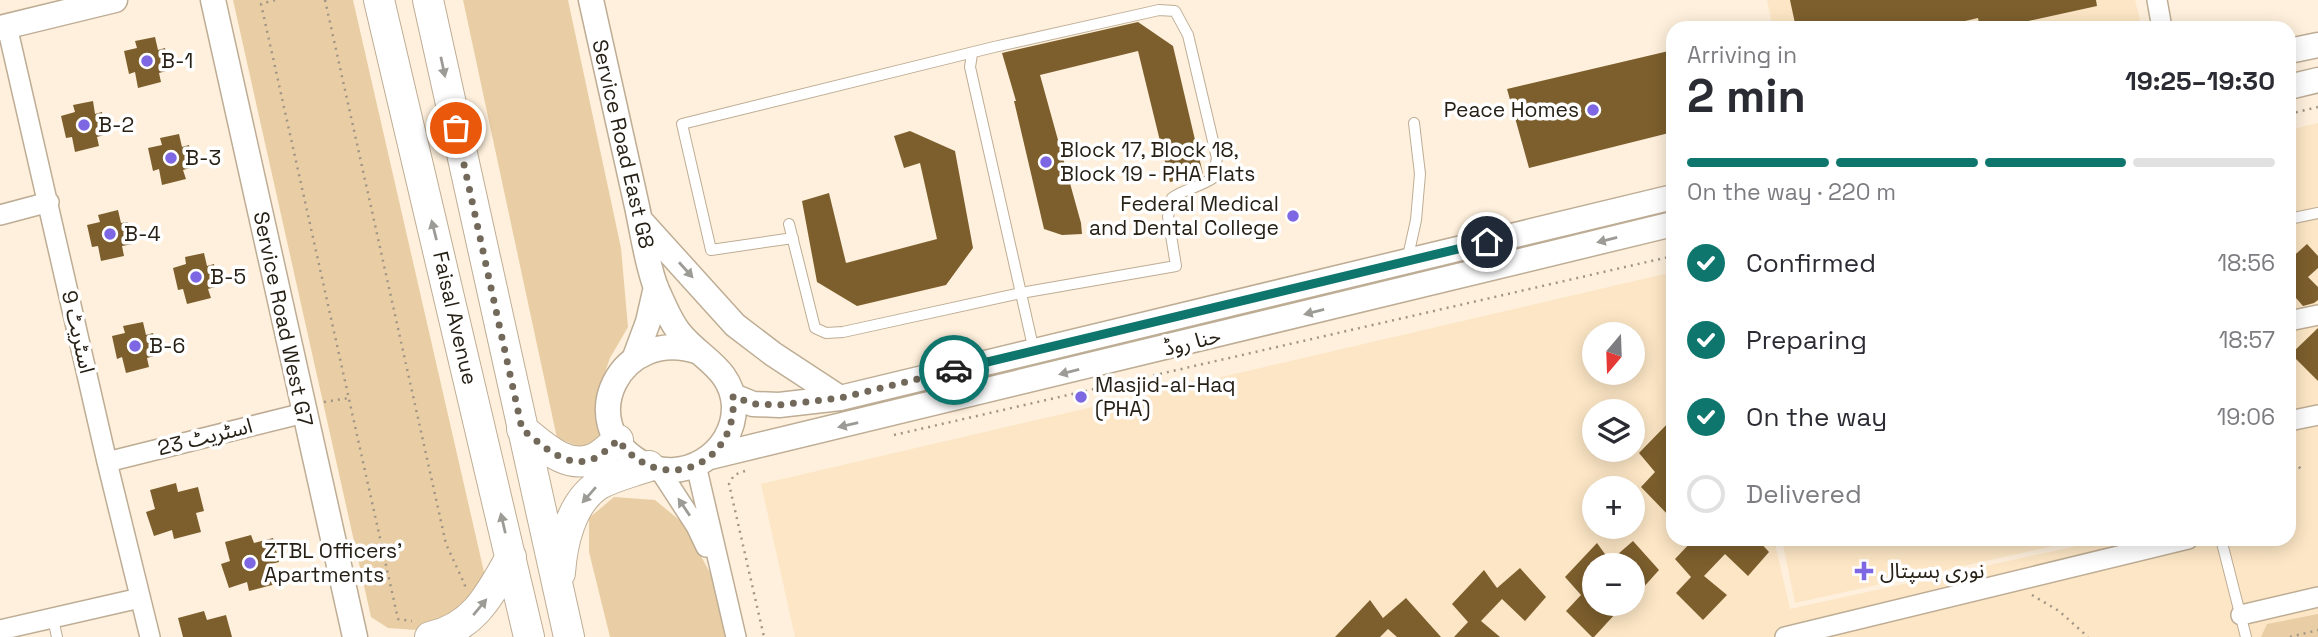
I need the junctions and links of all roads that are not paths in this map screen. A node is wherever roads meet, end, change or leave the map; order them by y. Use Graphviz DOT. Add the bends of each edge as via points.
graph roads {
  1 [pos="115,0"];
  2 [pos="213,0"];
  3 [pos="379,0"];
  4 [pos="428,0"];
  5 [pos="591,0"];
  6 [pos="2157,0"];
  7 [pos="2161,21"];
  8 [pos="4,27"];
  9 [pos="2318,45"];
  10 [pos="2296,50"];
  11 [pos="972,54"];
  12 [pos="2318,80"];
  13 [pos="2296,85"];
  14 [pos="1414,123"];
  15 [pos="1666,199"];
  16 [pos="49,202"];
  17 [pos="2318,213"];
  18 [pos="0,215"];
  19 [pos="2296,218"];
  20 [pos="640,220"];
  21 [pos="789,224"];
  22 [pos="1666,226"];
  23 [pos="793,238"];
  24 [pos="1407,261"];
  25 [pos="1362,272"];
  26 [pos="656,287"];
  27 [pos="1021,293"];
  28 [pos="1367,299"];
  29 [pos="2318,315"];
  30 [pos="2296,320"];
  31 [pos="1034,351"];
  32 [pos="699,352"];
  33 [pos="635,357"];
  34 [pos="733,396"];
  35 [pos="840,398"];
  36 [pos="303,410"];
  37 [pos="2318,415"];
  38 [pos="2296,420"];
  39 [pos="522,429"];
  40 [pos="618,440"];
  41 [pos="703,461"];
  42 [pos="107,462"];
  43 [pos="654,468"];
  44 [pos="2160,546"];
  45 [pos="2223,546"];
  46 [pos="511,557"];
  47 [pos="725,589"];
  48 [pos="558,592"];
  49 [pos="2318,597"];
  50 [pos="141,598"];
  51 [pos="2241,615"];
  52 [pos="55,628"];
  53 [pos="424,629"];
  54 [pos="0,630"];
  55 [pos="150,637"];
  56 [pos="355,637"];
  57 [pos="529,637"];
  58 [pos="569,637"];
  59 [pos="736,637"];
  60 [pos="1785,637"];
  61 [pos="2246,637"];
  1 -- 8 [label="street"];
  2 -- 36 [label="street, Service Road West G7"];
  46 -- 3 [label="main road, Faisal Avenue, one-way"];
  4 -- 39 [label="main road, Faisal Avenue, one-way"];
  5 -- 20 [label="street, Service Road East G8"];
  6 -- 7 [label="street"];
  8 -- 16 [label="street, اسٹریٹ 9"];
  9 -- 10 [label="street"];
  11 -- 23 [label="lane" via="682,124 711,250"];
  11 -- 27 [label="lane" via="970,67"];
  11 -- 27 [label="lane" via="1159,10 1175,11 1188,35 1217,159 1213,178 1172,198 1168,217 1176,266"];
  12 -- 13 [label="street"];
  14 -- 24 [label="lane" via="1420,173"];
  15 -- 24 [label="street, حنا روڈ"];
  16 -- 18 [label="street"];
  16 -- 42 [label="street, اسٹریٹ 9"];
  17 -- 19 [label="lane"];
  20 -- 26 [label="street, Service Road East G8"];
  20 -- 35 [label="street, one-way" via="736,325"];
  21 -- 23 [label="lane"];
  22 -- 28 [label="street, حنا روڈ, one-way"];
  23 -- 27 [label="lane" via="815,328 826,333"];
  24 -- 25 [label="street, حنا روڈ"];
  25 -- 28 [label="street"];
  25 -- 31 [label="street, حنا روڈ"];
  26 -- 32 [label="street" via="678,331"];
  26 -- 33 [label="street"];
  27 -- 31 [label="lane"];
  28 -- 41 [label="street, حنا روڈ, one-way"];
  29 -- 30 [label="street"];
  31 -- 35 [label="street, حنا روڈ"];
  32 -- 33 [label="street" via="671,346"];
  32 -- 34 [label="street" via="721,370"];
  33 -- 40 [label="street" via="619,373 610,395 610,418"];
  34 -- 35 [label="street, حنا روڈ" via="753,404 779,405"];
  34 -- 41 [label="street" via="730,430"];
  36 -- 42 [label="street, اسٹریٹ 23"];
  36 -- 56 [label="street, Service Road West G7"];
  37 -- 38 [label="street"];
  39 -- 40 [label="main road" via="555,455 582,462 597,457"];
  39 -- 48 [label="main road, Faisal Avenue"];
  40 -- 43 [label="street" via="632,456"];
  41 -- 43 [label="street" via="684,469"];
  41 -- 47 [label="street"];
  42 -- 50 [label="street, اسٹریٹ 9"];
  47 -- 43 [label="street, one-way" via="696,526"];
  43 -- 48 [label="main road, one-way" via="597,486 584,499 565,540"];
  44 -- 60 [label="street"];
  45 -- 51 [label="lane"];
  53 -- 46 [label="main road, one-way" via="448,633 469,619"];
  46 -- 57 [label="main road, Faisal Avenue"];
  47 -- 59 [label="street"];
  48 -- 58 [label="main road, Faisal Avenue"];
  49 -- 51 [label="street"];
  50 -- 52 [label="street"];
  50 -- 55 [label="street, اسٹریٹ 9"];
  51 -- 61 [label="lane"];
  52 -- 54 [label="street"];
}
